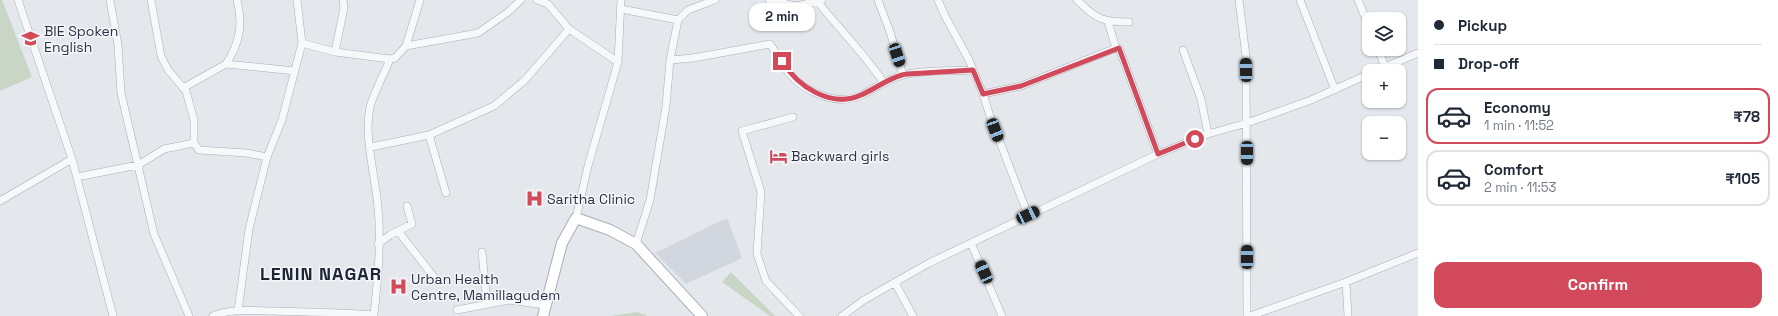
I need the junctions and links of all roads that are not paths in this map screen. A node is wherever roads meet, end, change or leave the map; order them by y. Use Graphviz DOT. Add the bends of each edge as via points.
graph roads {
  1 [pos="18,0"];
  2 [pos="110,0"];
  3 [pos="151,0"];
  4 [pos="237,0"];
  5 [pos="297,0"];
  6 [pos="343,0"];
  7 [pos="420,0"];
  8 [pos="521,0"];
  9 [pos="537,0"];
  10 [pos="621,0"];
  11 [pos="715,0"];
  12 [pos="769,0"];
  13 [pos="878,0"];
  14 [pos="938,0"];
  15 [pos="1078,0"];
  16 [pos="1239,0"];
  17 [pos="1300,0"];
  18 [pos="1358,0"];
  19 [pos="820,1"];
  20 [pos="548,2"];
  21 [pos="621,9"];
  22 [pos="1363,12"];
  23 [pos="678,20"];
  24 [pos="1108,22"];
  25 [pos="1129,22"];
  26 [pos="569,29"];
  27 [pos="302,43"];
  28 [pos="406,46"];
  29 [pos="1116,48"];
  30 [pos="1183,50"];
  31 [pos="335,52"];
  32 [pos="1418,53"];
  33 [pos="390,59"];
  34 [pos="670,60"];
  35 [pos="618,62"];
  36 [pos="226,64"];
  37 [pos="1392,64"];
  38 [pos="973,70"];
  39 [pos="295,71"];
  40 [pos="903,74"];
  41 [pos="1362,77"];
  42 [pos="883,82"];
  43 [pos="183,88"];
  44 [pos="1334,90"];
  45 [pos="983,94"];
  46 [pos="793,117"];
  47 [pos="1247,123"];
  48 [pos="1208,134"];
  49 [pos="429,135"];
  50 [pos="194,143"];
  51 [pos="371,147"];
  52 [pos="1158,154"];
  53 [pos="267,157"];
  54 [pos="72,159"];
  55 [pos="138,165"];
  56 [pos="77,177"];
  57 [pos="446,192"];
  58 [pos="0,201"];
  59 [pos="407,206"];
  60 [pos="1028,215"];
  61 [pos="576,218"];
  62 [pos="398,231"];
  63 [pos="971,242"];
  64 [pos="378,244"];
  65 [pos="636,244"];
  66 [pos="482,252"];
  67 [pos="1418,253"];
  68 [pos="437,281"];
  69 [pos="1346,282"];
  70 [pos="895,283"];
  71 [pos="487,304"];
  72 [pos="545,305"];
  73 [pos="457,310"];
  74 [pos="238,311"];
  75 [pos="113,316"];
  76 [pos="189,316"];
  77 [pos="213,316"];
  78 [pos="374,316"];
  79 [pos="543,316"];
  80 [pos="702,316"];
  81 [pos="799,316"];
  82 [pos="842,316"];
  83 [pos="913,316"];
  84 [pos="1002,316"];
  85 [pos="1248,316"];
  86 [pos="1348,316"];
  1 -- 54 [label="street"];
  2 -- 55 [label="street" via="118,45 121,93"];
  3 -- 43 [label="street" via="161,56 168,70"];
  4 -- 36 [label="street" via="241,18 234,52"];
  5 -- 27 [label="street"];
  6 -- 31 [label="street" via="344,8"];
  7 -- 28 [label="street"];
  8 -- 28 [label="street" via="478,33"];
  9 -- 20 [label="street"];
  10 -- 21 [label="street"];
  11 -- 23 [label="street" via="688,10"];
  12 -- 19 [label="street" via="796,6"];
  13 -- 40 [label="street"];
  14 -- 38 [label="street"];
  15 -- 24 [label="street" via="1090,13"];
  16 -- 47 [label="street" via="1246,56"];
  17 -- 44 [label="street"];
  18 -- 22 [label="street"];
  19 -- 42 [label="street" via="833,22 871,63"];
  20 -- 26 [label="street"];
  21 -- 23 [label="street"];
  21 -- 35 [label="street"];
  23 -- 34 [label="street"];
  24 -- 25 [label="street"];
  24 -- 29 [label="street"];
  26 -- 35 [label="street"];
  26 -- 49 [label="street" via="525,80 494,106"];
  27 -- 31 [label="street"];
  27 -- 39 [label="street"];
  28 -- 33 [label="street" via="395,58"];
  29 -- 45 [label="street" via="1021,86"];
  29 -- 52 [label="street" via="1119,48"];
  30 -- 48 [label="street" via="1201,99"];
  31 -- 33 [label="street"];
  32 -- 37 [label="street"];
  33 -- 51 [label="street" via="370,107"];
  34 -- 42 [label="street" via="770,44 796,80 835,100 861,96"];
  34 -- 65 [label="street" via="666,106 650,200"];
  35 -- 61 [label="street"];
  36 -- 39 [label="street"];
  36 -- 43 [label="street"];
  38 -- 40 [label="street"];
  38 -- 45 [label="street"];
  39 -- 53 [label="street" via="282,120"];
  40 -- 42 [label="street"];
  41 -- 44 [label="street"];
  43 -- 50 [label="street" via="194,120"];
  44 -- 47 [label="street"];
  45 -- 60 [label="street"];
  46 -- 81 [label="street" via="742,131 761,192 757,254 766,281"];
  47 -- 48 [label="street"];
  47 -- 85 [label="street"];
  48 -- 52 [label="street"];
  49 -- 51 [label="street"];
  49 -- 57 [label="street"];
  50 -- 53 [label="street" via="198,150"];
  50 -- 55 [label="street" via="164,149"];
  51 -- 64 [label="street" via="377,200"];
  52 -- 60 [label="street"];
  53 -- 74 [label="street" via="249,229"];
  54 -- 56 [label="street"];
  54 -- 58 [label="street"];
  55 -- 56 [label="street"];
  55 -- 76 [label="street" via="154,234"];
  56 -- 75 [label="street"];
  59 -- 62 [label="street" via="412,224"];
  60 -- 63 [label="street"];
  61 -- 65 [label="street" via="610,230"];
  61 -- 72 [label="street" via="562,243"];
  62 -- 64 [label="street"];
  62 -- 68 [label="street"];
  63 -- 70 [label="street"];
  63 -- 84 [label="street"];
  64 -- 78 [label="street"];
  65 -- 80 [label="street"];
  66 -- 71 [label="street"];
  67 -- 69 [label="street"];
  69 -- 85 [label="street"];
  69 -- 86 [label="street"];
  70 -- 82 [label="street"];
  70 -- 83 [label="street"];
  71 -- 72 [label="street" via="509,300"];
  71 -- 73 [label="street"];
  72 -- 79 [label="street"];
  74 -- 77 [label="street"];
  74 -- 78 [label="street" via="343,312"];
}
